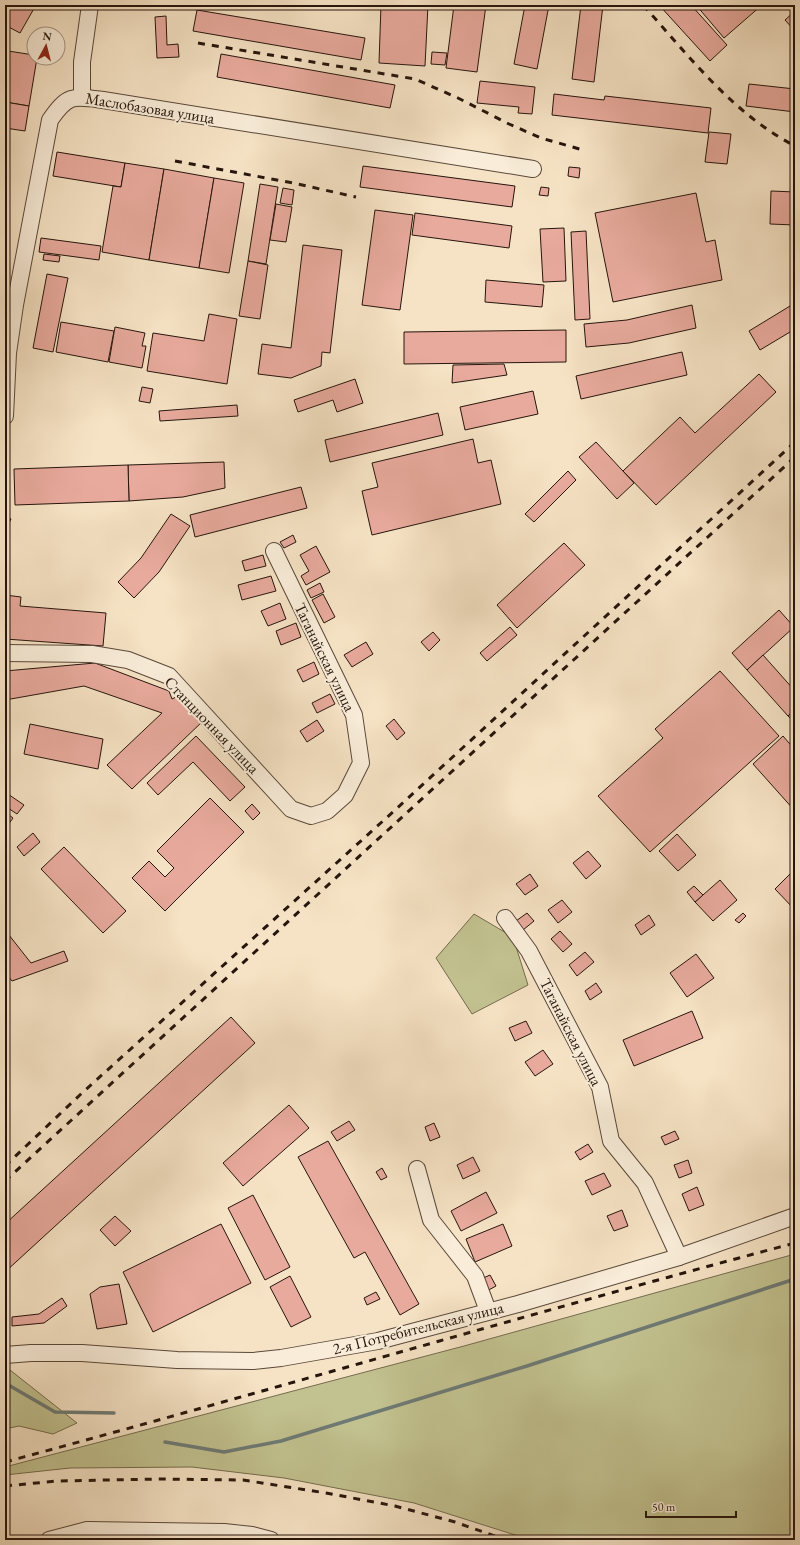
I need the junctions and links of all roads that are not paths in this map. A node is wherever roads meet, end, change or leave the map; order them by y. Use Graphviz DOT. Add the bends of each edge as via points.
graph roads {
  1 [pos="90,5"];
  2 [pos="82,97"];
  3 [pos="533,169"];
  4 [pos="5,416"];
  5 [pos="274,551"];
  6 [pos="5,653"];
  7 [pos="311,816"];
  8 [pos="505,918"];
  9 [pos="417,1169"];
  10 [pos="795,1216"];
  11 [pos="679,1256"];
  12 [pos="488,1311"];
  13 [pos="5,1355"];
  14 [pos="49,1540"];
  15 [pos="271,1540"];
  1 -- 2 [label="street" via="82,62"];
  2 -- 3 [label="street, Маслобазовая улица"];
  2 -- 4 [label="street, Маслобазовая улица" via="71,98 60,106 50,120 15,305 8,353"];
  5 -- 7 [label="street, Таганайская улица" via="354,715 361,763 345,794 327,811"];
  6 -- 7 [label="street, Станционная улица" via="92,654 128,660 169,676 292,809"];
  8 -- 11 [label="street, Таганайская улица" via="529,951 600,1087 611,1141 645,1183"];
  9 -- 12 [label="street" via="431,1220 475,1276"];
  10 -- 11 [label="street, 2-я Потребительская улица"];
  11 -- 12 [label="street, 2-я Потребительская улица"];
  12 -- 13 [label="street, 2-я Потребительская улица" via="378,1341 253,1361 177,1360 82,1353"];
  14 -- 15 [label="street" via="87,1530 224,1532"];
}
